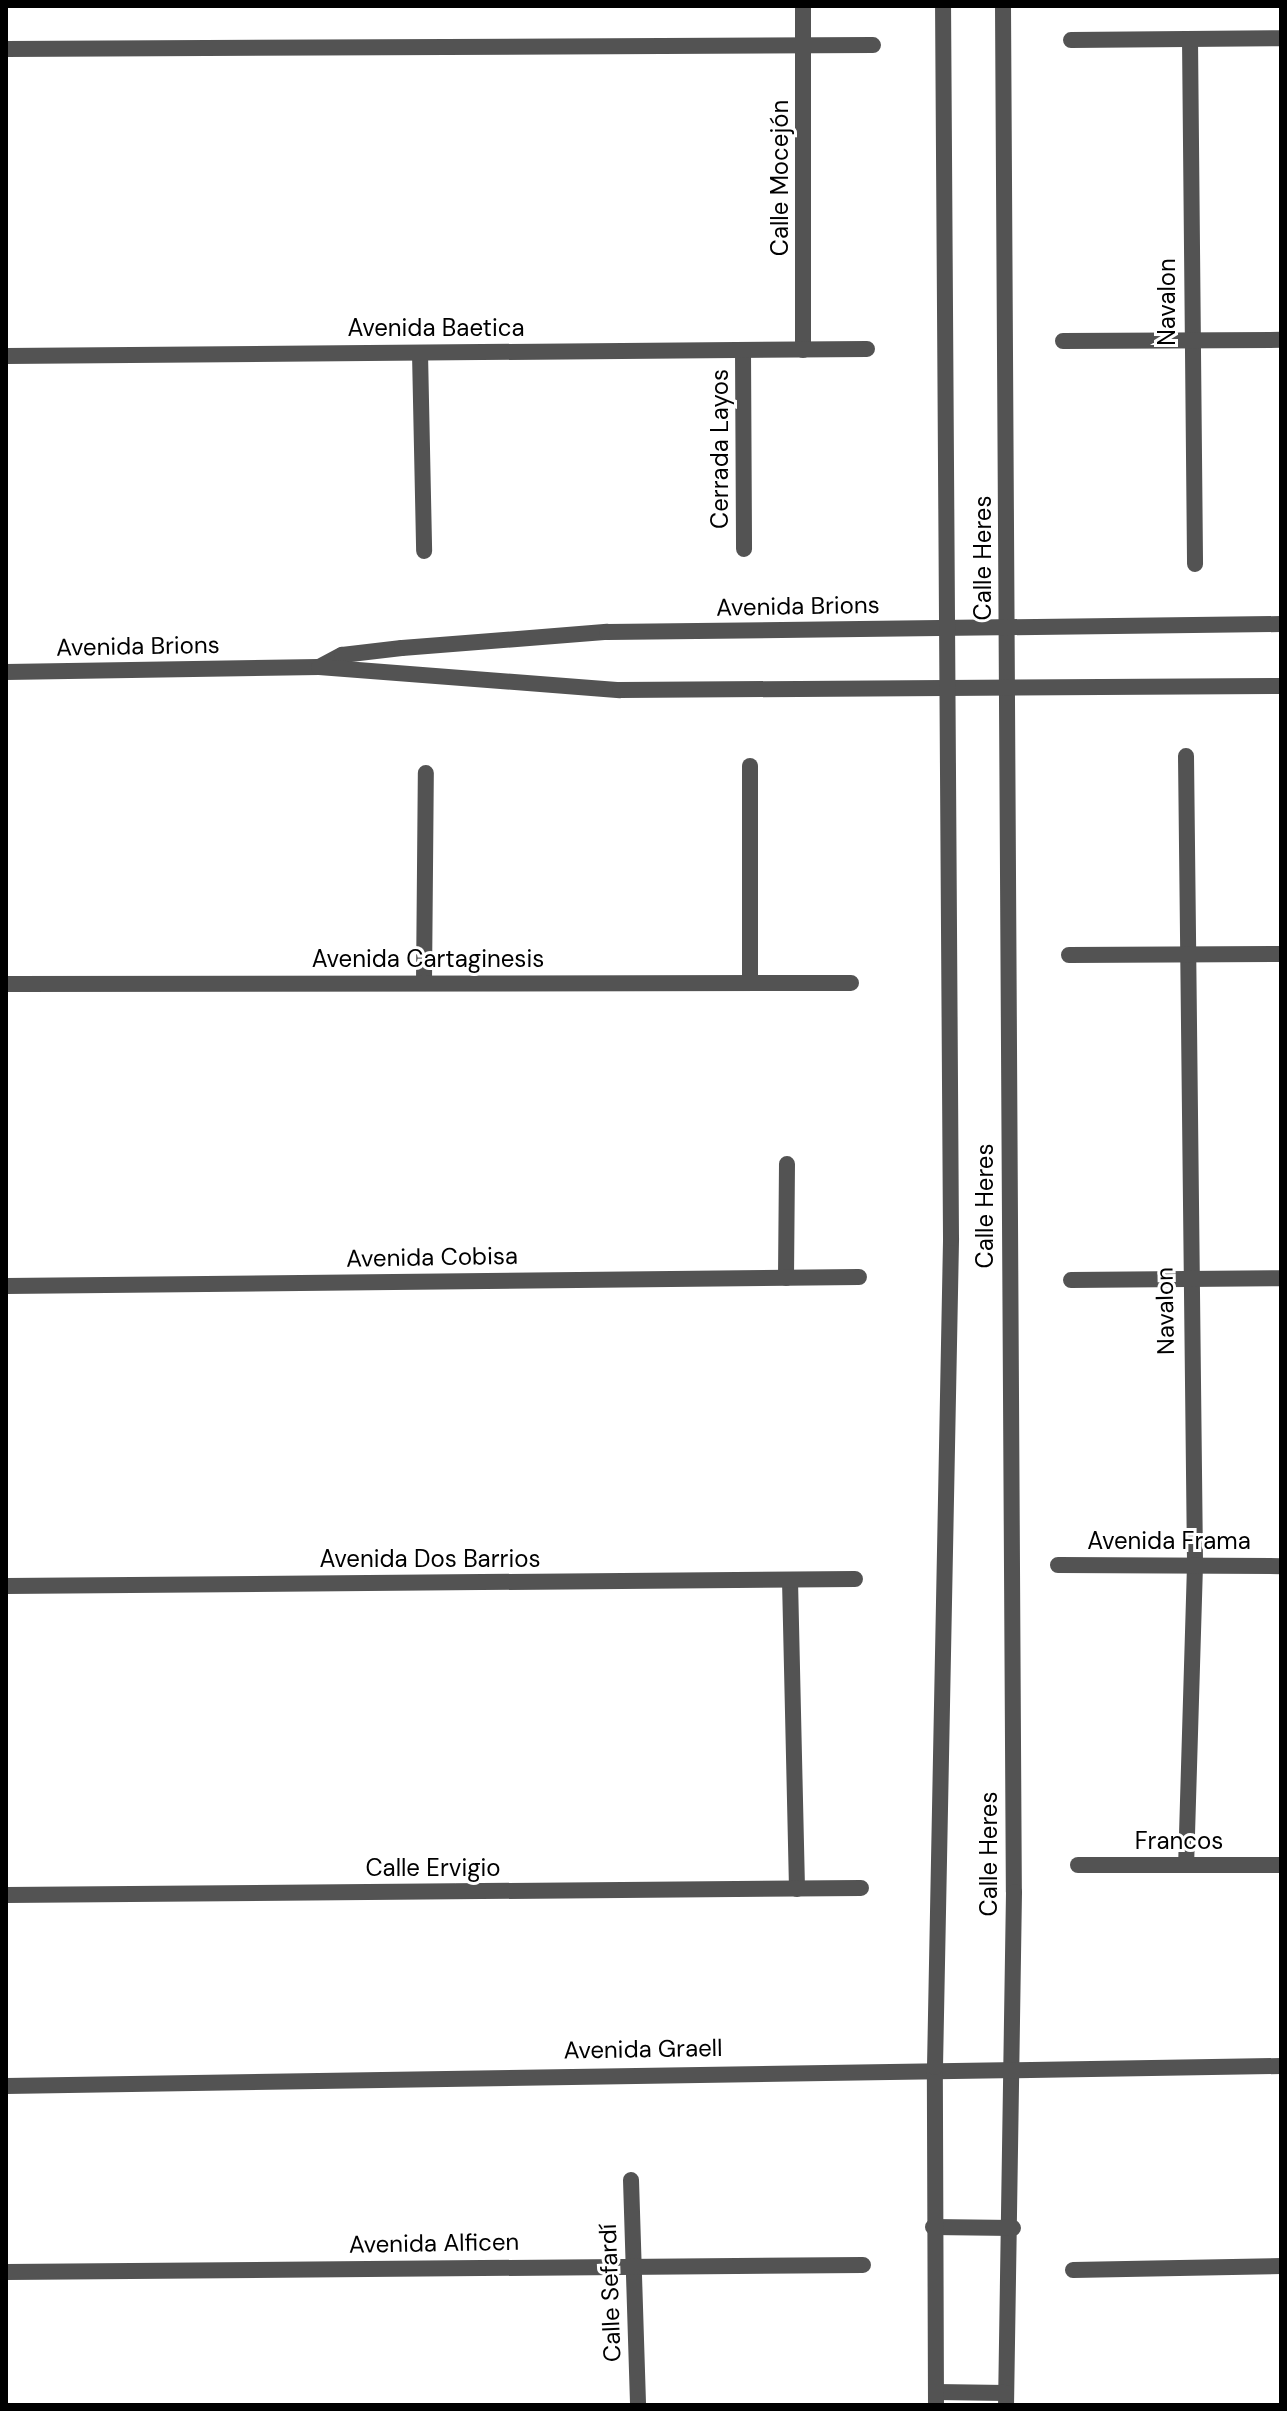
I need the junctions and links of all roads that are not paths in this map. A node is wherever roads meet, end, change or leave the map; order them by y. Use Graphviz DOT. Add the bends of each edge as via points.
graph roads {
  1 [pos="803,6"];
  2 [pos="943,6"];
  3 [pos="1003,6"];
  4 [pos="1281,38"];
  5 [pos="1190,39"];
  6 [pos="1071,40"];
  7 [pos="804,45"];
  8 [pos="873,45"];
  9 [pos="6,49"];
  10 [pos="1191,340"];
  11 [pos="1281,340"];
  12 [pos="1063,341"];
  13 [pos="867,349"];
  14 [pos="743,350"];
  15 [pos="803,350"];
  16 [pos="420,353"];
  17 [pos="6,356"];
  18 [pos="744,549"];
  19 [pos="424,551"];
  20 [pos="1195,564"];
  21 [pos="1281,624"];
  22 [pos="1008,625"];
  23 [pos="944,626"];
  24 [pos="319,667"];
  25 [pos="6,672"];
  26 [pos="1281,686"];
  27 [pos="944,691"];
  28 [pos="1008,692"];
  29 [pos="1186,756"];
  30 [pos="750,766"];
  31 [pos="426,773"];
  32 [pos="1281,954"];
  33 [pos="1069,955"];
  34 [pos="1192,955"];
  35 [pos="424,983"];
  36 [pos="750,983"];
  37 [pos="851,983"];
  38 [pos="6,984"];
  39 [pos="787,1164"];
  40 [pos="859,1277"];
  41 [pos="786,1278"];
  42 [pos="1281,1278"];
  43 [pos="1187,1279"];
  44 [pos="1071,1280"];
  45 [pos="6,1286"];
  46 [pos="1058,1565"];
  47 [pos="1195,1565"];
  48 [pos="1281,1566"];
  49 [pos="855,1579"];
  50 [pos="790,1580"];
  51 [pos="6,1586"];
  52 [pos="1078,1865"];
  53 [pos="1186,1865"];
  54 [pos="1281,1865"];
  55 [pos="861,1888"];
  56 [pos="797,1889"];
  57 [pos="6,1895"];
  58 [pos="1281,2066"];
  59 [pos="935,2067"];
  60 [pos="1011,2067"];
  61 [pos="6,2086"];
  62 [pos="631,2180"];
  63 [pos="933,2227"];
  64 [pos="1013,2228"];
  65 [pos="632,2265"];
  66 [pos="863,2265"];
  67 [pos="1281,2266"];
  68 [pos="1073,2270"];
  69 [pos="6,2272"];
  70 [pos="936,2398"];
  71 [pos="1006,2399"];
  72 [pos="638,2405"];
  1 -- 7 [label="street, Calle Mocejón"];
  2 -- 23 [label="street, Calle Heres"];
  3 -- 22 [label="street, Calle Heres"];
  4 -- 5 [label="street"];
  5 -- 6 [label="street"];
  5 -- 10 [label="street, Navalon"];
  7 -- 8 [label="street"];
  7 -- 9 [label="street"];
  7 -- 15 [label="street, Calle Mocejón"];
  10 -- 11 [label="street"];
  10 -- 12 [label="street"];
  10 -- 20 [label="street, Navalon"];
  13 -- 15 [label="street, Avenida Baetica"];
  14 -- 15 [label="street, Avenida Baetica"];
  14 -- 16 [label="street, Avenida Baetica"];
  14 -- 18 [label="street, Cerrada Layos"];
  16 -- 17 [label="street, Avenida Baetica"];
  16 -- 19 [label="street"];
  21 -- 22 [label="street, Avenida Brions"];
  22 -- 23 [label="street, Avenida Brions"];
  22 -- 28 [label="street, Calle Heres"];
  23 -- 24 [label="street, Avenida Brions" via="564,635 357,653"];
  23 -- 27 [label="street, Calle Heres"];
  24 -- 25 [label="street, Avenida Brions"];
  24 -- 27 [label="street, Avenida Brions" via="405,680 620,690"];
  26 -- 28 [label="street, Avenida Brions"];
  27 -- 28 [label="street, Avenida Brions"];
  27 -- 59 [label="street, Calle Heres" via="951,1238"];
  28 -- 60 [label="street, Calle Heres"];
  29 -- 34 [label="street, Navalon"];
  30 -- 36 [label="street"];
  31 -- 35 [label="street"];
  32 -- 34 [label="street"];
  33 -- 34 [label="street"];
  34 -- 43 [label="street, Navalon"];
  35 -- 36 [label="street, Avenida Cartaginesis"];
  35 -- 38 [label="street, Avenida Cartaginesis"];
  36 -- 37 [label="street, Avenida Cartaginesis"];
  39 -- 41 [label="street"];
  40 -- 41 [label="street, Avenida Cobisa"];
  41 -- 45 [label="street, Avenida Cobisa"];
  42 -- 43 [label="street"];
  43 -- 44 [label="street"];
  43 -- 47 [label="street, Navalon"];
  46 -- 47 [label="street, Avenida Frama"];
  47 -- 48 [label="street, Avenida Frama"];
  47 -- 53 [label="street, Navalon"];
  49 -- 50 [label="street, Avenida Dos Barrios"];
  50 -- 51 [label="street, Avenida Dos Barrios"];
  50 -- 56 [label="street"];
  52 -- 53 [label="street, Francos"];
  53 -- 54 [label="street, Francos"];
  55 -- 56 [label="street, Calle Ervigio"];
  56 -- 57 [label="street, Calle Ervigio"];
  58 -- 60 [label="street, Avenida Graell"];
  59 -- 60 [label="street, Avenida Graell"];
  59 -- 61 [label="street, Avenida Graell"];
  59 -- 63 [label="street, Calle Heres"];
  60 -- 64 [label="street, Calle Heres"];
  62 -- 65 [label="street, Calle Sefardí"];
  63 -- 64 [label="street"];
  63 -- 70 [label="street, Calle Heres"];
  64 -- 71 [label="street, Calle Heres"];
  65 -- 66 [label="street, Avenida Alficen"];
  65 -- 69 [label="street, Avenida Alficen"];
  65 -- 72 [label="street, Calle Sefardí"];
  67 -- 68 [label="street"];
  70 -- 71 [label="street"];
}
